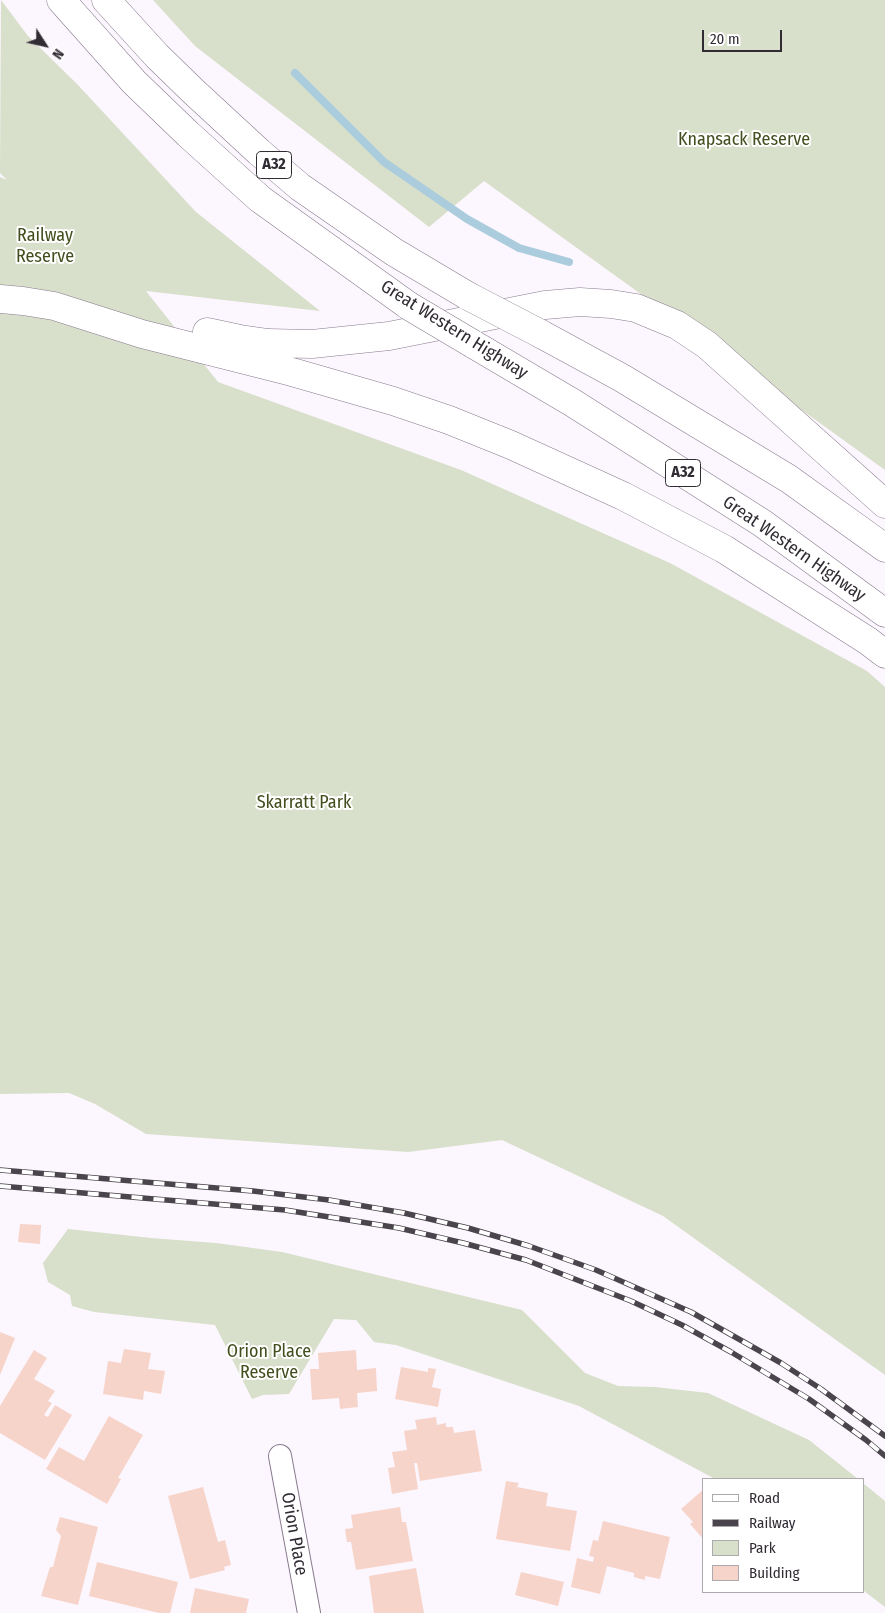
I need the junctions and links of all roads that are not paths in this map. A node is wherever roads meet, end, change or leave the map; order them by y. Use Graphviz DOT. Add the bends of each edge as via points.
graph roads {
  1 [pos="61,0"];
  2 [pos="106,0"];
  3 [pos="0,299"];
  4 [pos="61,308"];
  5 [pos="885,504"];
  6 [pos="885,548"];
  7 [pos="885,613"];
  8 [pos="885,654"];
  9 [pos="280,1456"];
  10 [pos="309,1613"];
  1 -- 7 [label="main road, Great Western Highway / A32, bridge" via="134,82 260,199 409,306 573,403 762,523"];
  2 -- 6 [label="main road, Great Western Highway / A32, bridge" via="181,80 300,187 394,252 468,296 647,392 780,474"];
  3 -- 4 [label="main road"];
  4 -- 5 [label="main road" via="146,318 240,339 288,344 389,336 544,305 580,302 636,308 677,325 707,345"];
  4 -- 8 [label="main road" via="142,334 393,401 511,445 623,496 724,549"];
  9 -- 10 [label="street, Orion Place"];
}
